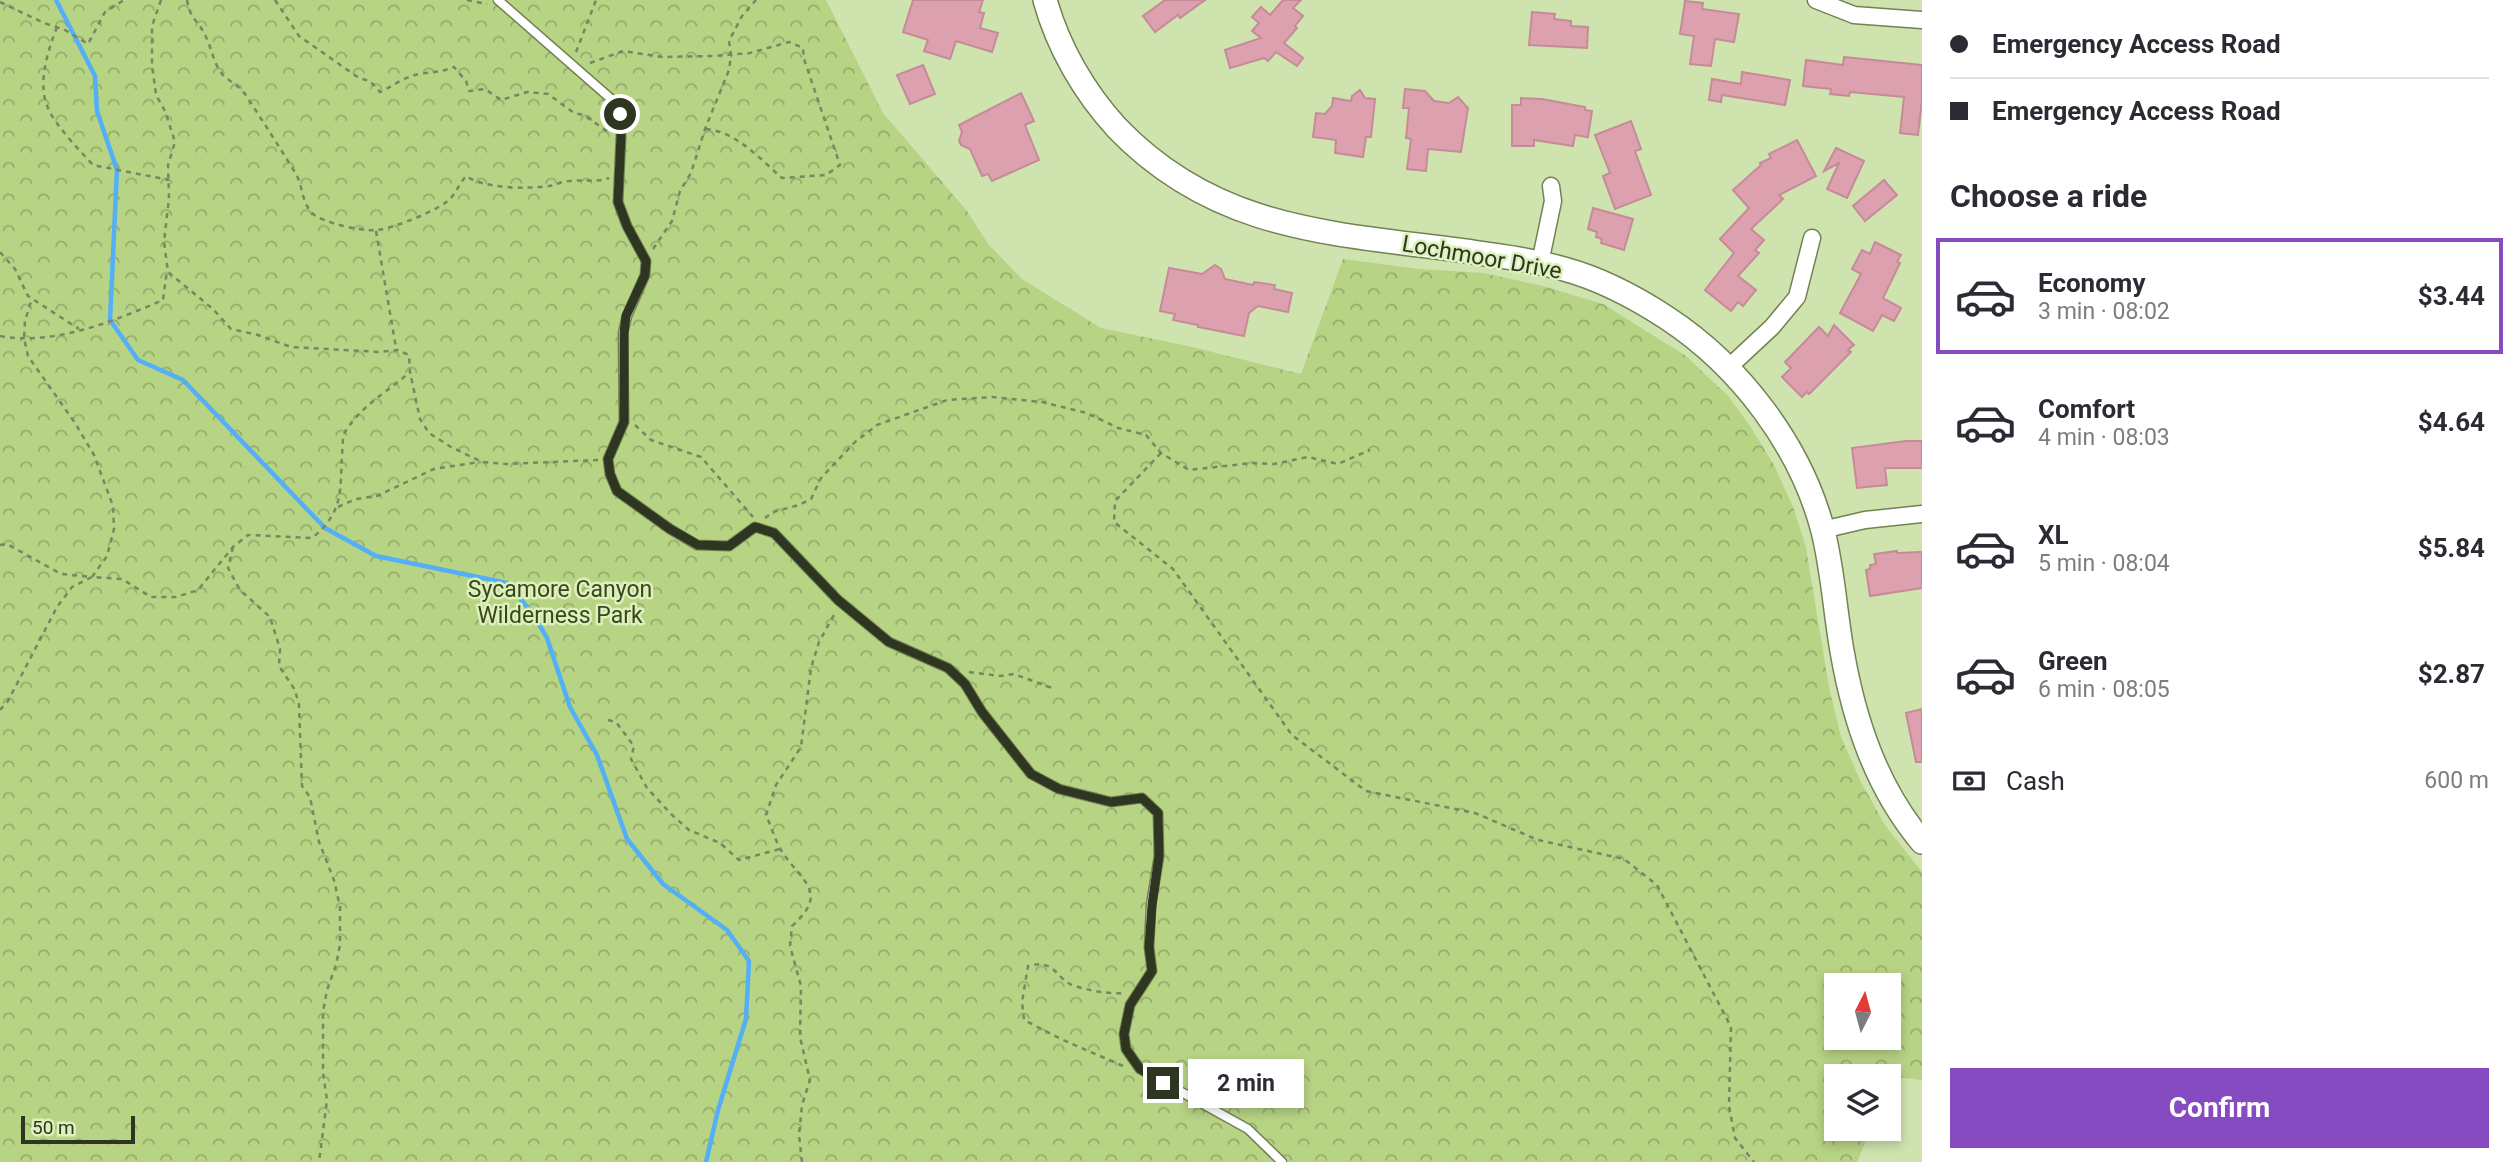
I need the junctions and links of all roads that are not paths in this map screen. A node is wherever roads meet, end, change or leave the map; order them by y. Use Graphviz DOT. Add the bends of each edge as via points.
graph roads {
  1 [pos="498,0"];
  2 [pos="1045,0"];
  3 [pos="1816,0"];
  4 [pos="1922,20"];
  5 [pos="1551,186"];
  6 [pos="1812,238"];
  7 [pos="1540,263"];
  8 [pos="1728,368"];
  9 [pos="1922,514"];
  10 [pos="1822,530"];
  11 [pos="1922,842"];
  12 [pos="1282,1162"];
  1 -- 12 [label="lane" via="610,98 620,114 618,202 646,261 645,275 626,316 624,422 608,459 617,491 698,545 729,546 755,527 774,533 833,595 889,642 948,668 965,684 1031,774 1059,789 1111,802 1142,798 1158,813 1159,856 1149,947 1152,971 1130,1005 1126,1049 1140,1069 1248,1129"];
  2 -- 7 [label="street, Lochmoor Drive" via="1079,78 1110,119 1153,161 1211,198 1298,227"];
  3 -- 4 [label="street" via="1854,15"];
  5 -- 7 [label="street" via="1553,201"];
  6 -- 8 [label="street" via="1797,297"];
  7 -- 8 [label="street, Lochmoor Drive" via="1625,293 1689,334"];
  8 -- 10 [label="street, Lochmoor Drive" via="1785,445"];
  9 -- 10 [label="street"];
  10 -- 11 [label="street, Lochmoor Drive" via="1861,732 1888,791"];
}
